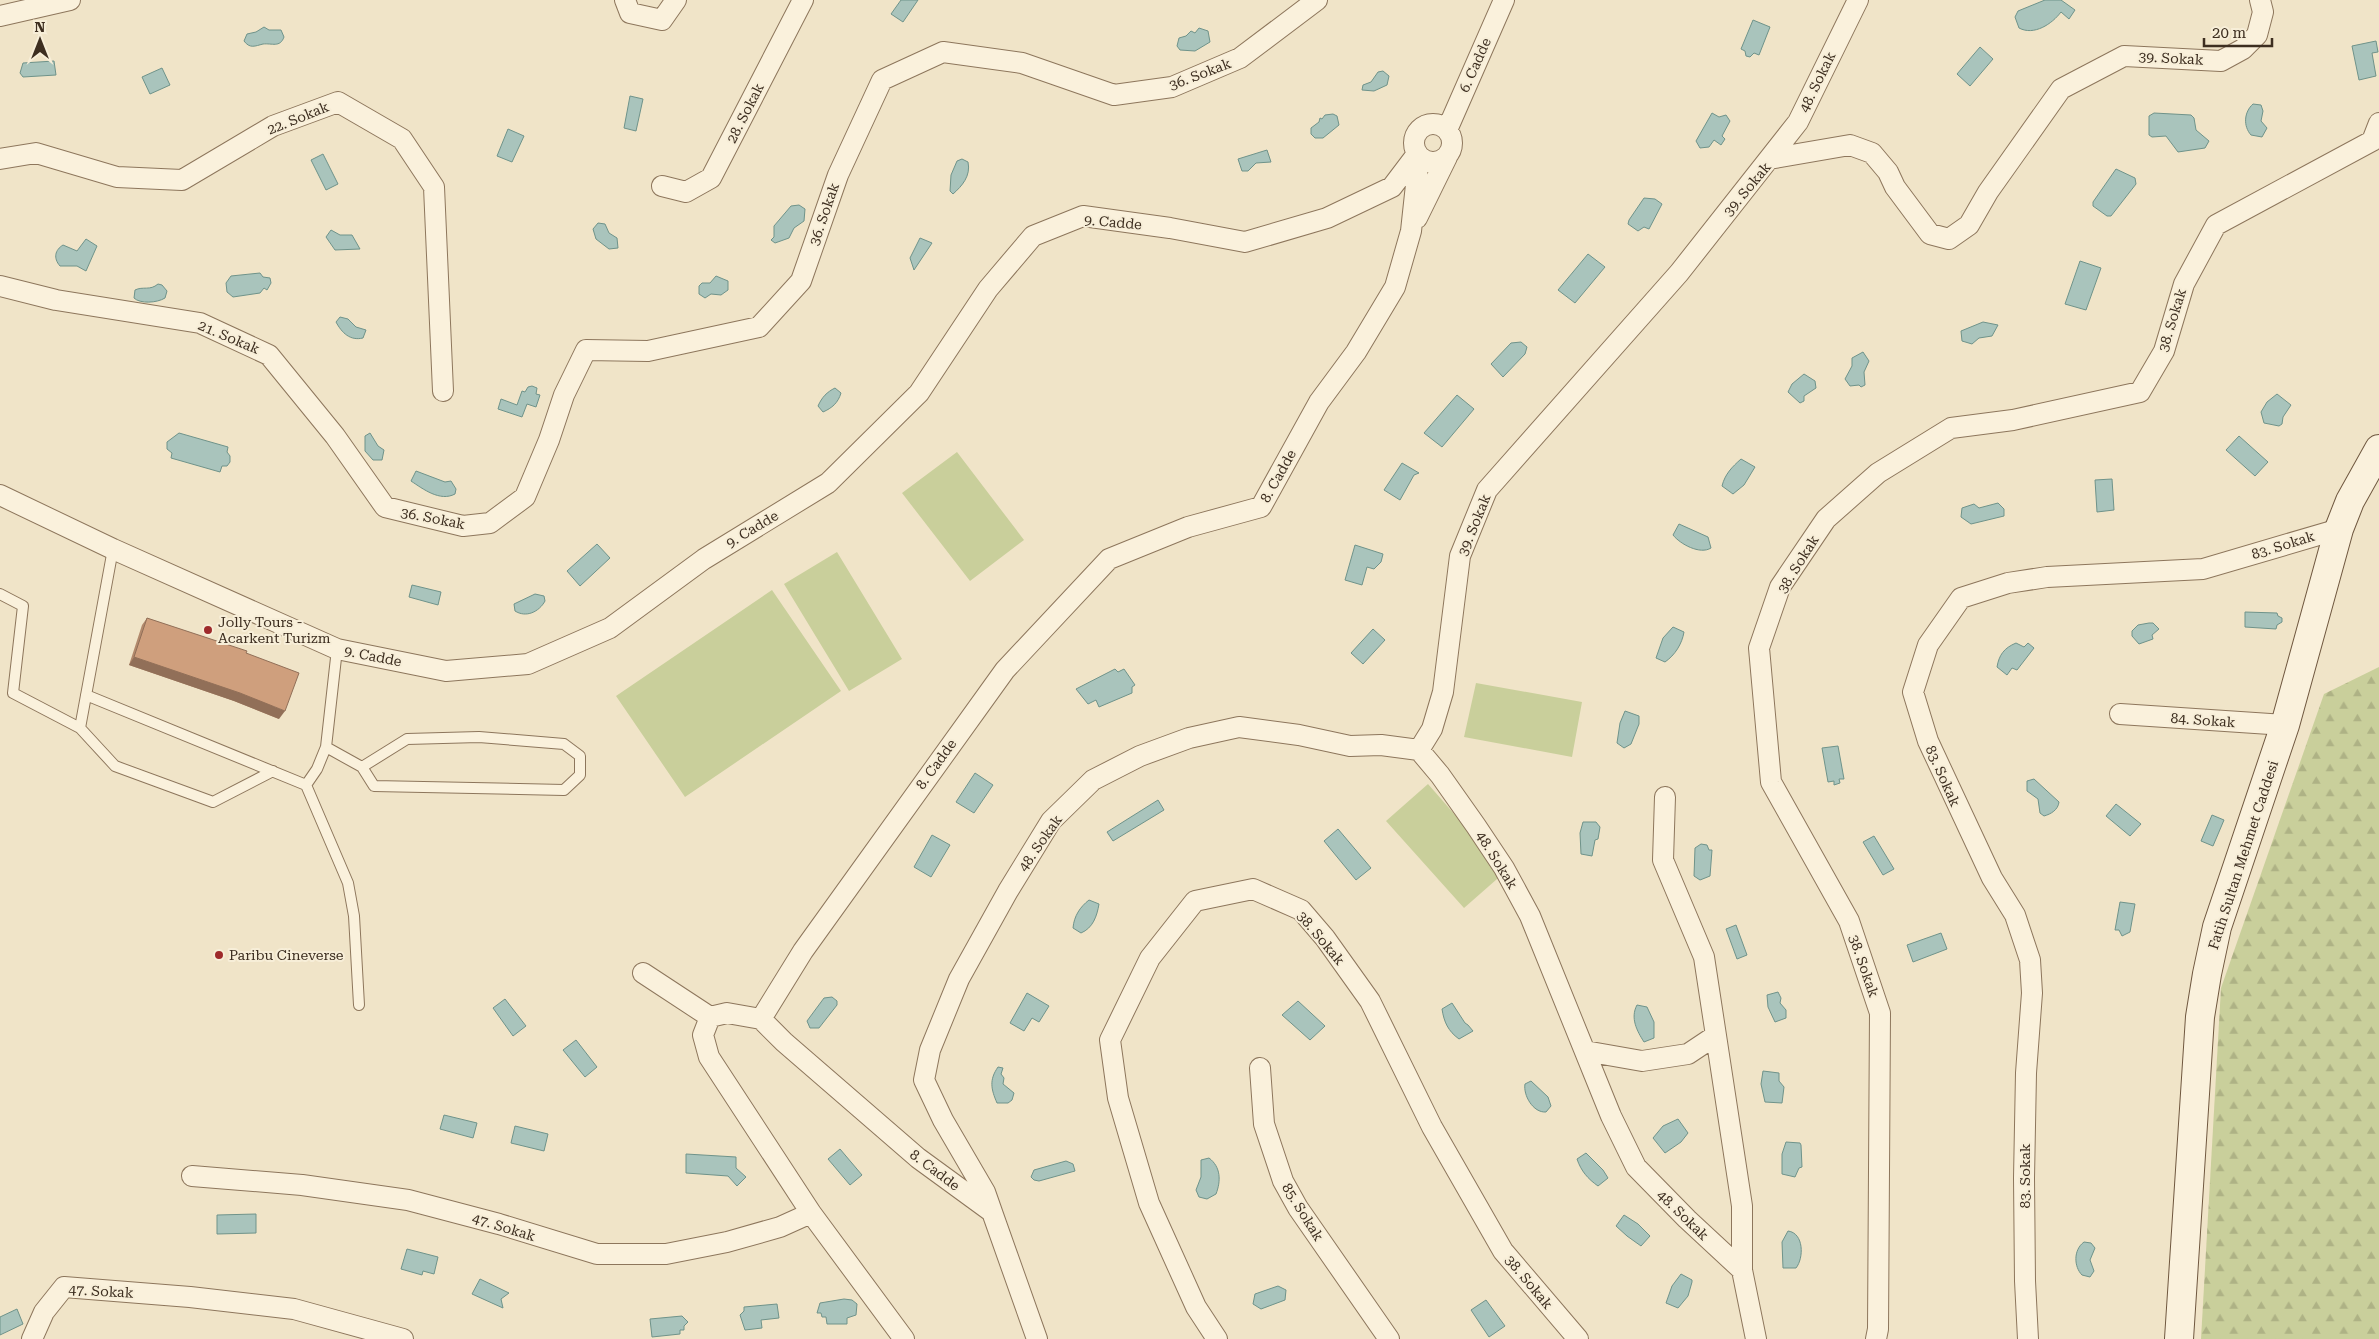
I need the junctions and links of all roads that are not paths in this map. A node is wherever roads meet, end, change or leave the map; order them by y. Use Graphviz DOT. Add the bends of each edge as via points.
graph roads {
  1 [pos="70,0"];
  2 [pos="625,0"];
  3 [pos="676,0"];
  4 [pos="803,0"];
  5 [pos="1317,0"];
  6 [pos="1504,0"];
  7 [pos="1858,0"];
  8 [pos="2260,0"];
  9 [pos="0,16"];
  10 [pos="2379,123"];
  11 [pos="1447,130"];
  12 [pos="1418,156"];
  13 [pos="1447,157"];
  14 [pos="0,159"];
  15 [pos="1769,159"];
  16 [pos="662,186"];
  17 [pos="1411,231"];
  18 [pos="0,286"];
  19 [pos="443,391"];
  20 [pos="2379,449"];
  21 [pos="0,494"];
  22 [pos="385,508"];
  23 [pos="2339,528"];
  24 [pos="113,549"];
  25 [pos="0,594"];
  26 [pos="337,649"];
  27 [pos="86,695"];
  28 [pos="2120,714"];
  29 [pos="2285,725"];
  30 [pos="80,728"];
  31 [pos="326,747"];
  32 [pos="1419,750"];
  33 [pos="362,767"];
  34 [pos="273,772"];
  35 [pos="306,785"];
  36 [pos="1665,797"];
  37 [pos="643,973"];
  38 [pos="359,1006"];
  39 [pos="710,1017"];
  40 [pos="761,1019"];
  41 [pos="1715,1036"];
  42 [pos="1585,1050"];
  43 [pos="1260,1068"];
  44 [pos="192,1176"];
  45 [pos="992,1212"];
  46 [pos="811,1213"];
  47 [pos="1742,1270"];
  48 [pos="32,1339"];
  49 [pos="403,1339"];
  50 [pos="904,1339"];
  51 [pos="1037,1339"];
  52 [pos="1216,1339"];
  53 [pos="1389,1339"];
  54 [pos="1578,1339"];
  55 [pos="1756,1339"];
  56 [pos="1876,1339"];
  57 [pos="2028,1339"];
  58 [pos="2179,1339"];
  1 -- 9 [label="street"];
  2 -- 3 [label="street" via="630,13 662,20"];
  4 -- 16 [label="street, 28. Sokak" via="711,178 686,192"];
  5 -- 22 [label="street, 36. Sokak" via="1240,58 1172,87 1114,95 1022,63 943,52 882,80 838,175 800,281 759,327 648,351 586,350 564,395 525,497 490,523 463,526"];
  6 -- 11 [label="street, 6. Cadde"];
  7 -- 15 [label="street, 48. Sokak" via="1798,122"];
  8 -- 15 [label="street, 39. Sokak" via="2263,12 2257,35 2221,61 2124,56 2061,89 1988,192 1969,225 1949,239 1930,234 1872,153 1850,145"];
  10 -- 56 [label="street, 38. Sokak" via="2372,140 2216,225 2184,284 2164,351 2140,392 2013,420 1952,428 1878,473 1826,520 1780,587 1760,648 1770,782 1849,921 1880,1013"];
  11 -- 12 [label="street" via="1429,124 1418,130 1414,142"];
  11 -- 13 [label="street" via="1452,143"];
  12 -- 13 [label="street" via="1434,163"];
  12 -- 17 [label="street, 8. Cadde"];
  12 -- 26 [label="street, 9. Cadde" via="1392,187 1327,218 1245,242 1083,216 1033,236 988,289 919,393 828,483 704,559 610,628 528,664 446,671"];
  13 -- 17 [label="street, 8. Cadde"];
  14 -- 19 [label="street, 22. Sokak" via="36,153 117,177 182,180 272,126 338,102 402,139 434,187"];
  15 -- 32 [label="street, 39. Sokak" via="1679,273 1487,490 1460,556 1443,692 1432,729"];
  17 -- 40 [label="street, 8. Cadde" via="1395,287 1356,352 1319,402 1261,507 1188,527 1109,558 1005,670 803,951"];
  18 -- 22 [label="street, 21. Sokak" via="56,300 200,323 269,355 335,436"];
  20 -- 23 [label="main road, Fatih Sultan Mehmet Caddesi"];
  21 -- 24 [label="street, 9. Cadde"];
  23 -- 29 [label="main road, Fatih Sultan Mehmet Caddesi"];
  23 -- 57 [label="street, 83. Sokak" via="2202,569 2047,577 2008,583 1961,598 1928,645 1913,692 1928,741 1992,878 2014,915 2030,960 2032,993 2026,1073 2024,1178"];
  24 -- 26 [label="street, 9. Cadde"];
  24 -- 27 [label="lane"];
  25 -- 30 [label="lane" via="23,606 13,693"];
  26 -- 31 [label="lane"];
  27 -- 30 [label="lane"];
  27 -- 34 [label="lane"];
  28 -- 29 [label="street, 84. Sokak"];
  29 -- 58 [label="main road, Fatih Sultan Mehmet Caddesi" via="2229,890 2206,974 2200,1017"];
  30 -- 34 [label="lane" via="115,766 213,802"];
  31 -- 33 [label="lane"];
  31 -- 35 [label="lane"];
  32 -- 42 [label="street, 48. Sokak" via="1504,868 1530,916"];
  32 -- 45 [label="street, 48. Sokak" via="1381,745 1350,746 1238,727 1189,738 1116,768 1093,780 1051,821 959,979 930,1050 924,1080 985,1192"];
  33 -- 33 [label="lane" via="407,739 479,737 564,744 580,756 580,775 564,790 374,786"];
  34 -- 35 [label="lane"];
  35 -- 38 [label="lane" via="348,883 354,916"];
  36 -- 41 [label="street" via="1663,860 1704,957"];
  37 -- 39 [label="street"];
  39 -- 40 [label="street" via="727,1013"];
  39 -- 46 [label="street" via="703,1035 709,1057"];
  40 -- 45 [label="street, 8. Cadde" via="918,1158"];
  41 -- 42 [label="street" via="1688,1054 1642,1061"];
  41 -- 47 [label="street" via="1742,1206"];
  42 -- 47 [label="street, 48. Sokak" via="1636,1167"];
  43 -- 53 [label="street, 85. Sokak" via="1264,1124 1283,1181 1298,1208"];
  44 -- 46 [label="street, 47. Sokak" via="302,1185 408,1200 597,1254 666,1254 727,1242 780,1227"];
  45 -- 51 [label="street"];
  46 -- 50 [label="street"];
  47 -- 55 [label="street"];
  48 -- 49 [label="street, 47. Sokak" via="44,1312 64,1287 294,1309"];
  52 -- 54 [label="street, 38. Sokak" via="1196,1307 1149,1203 1118,1098 1110,1040 1150,958 1195,901 1253,889 1301,910 1365,993 1432,1127 1503,1251"];
}
